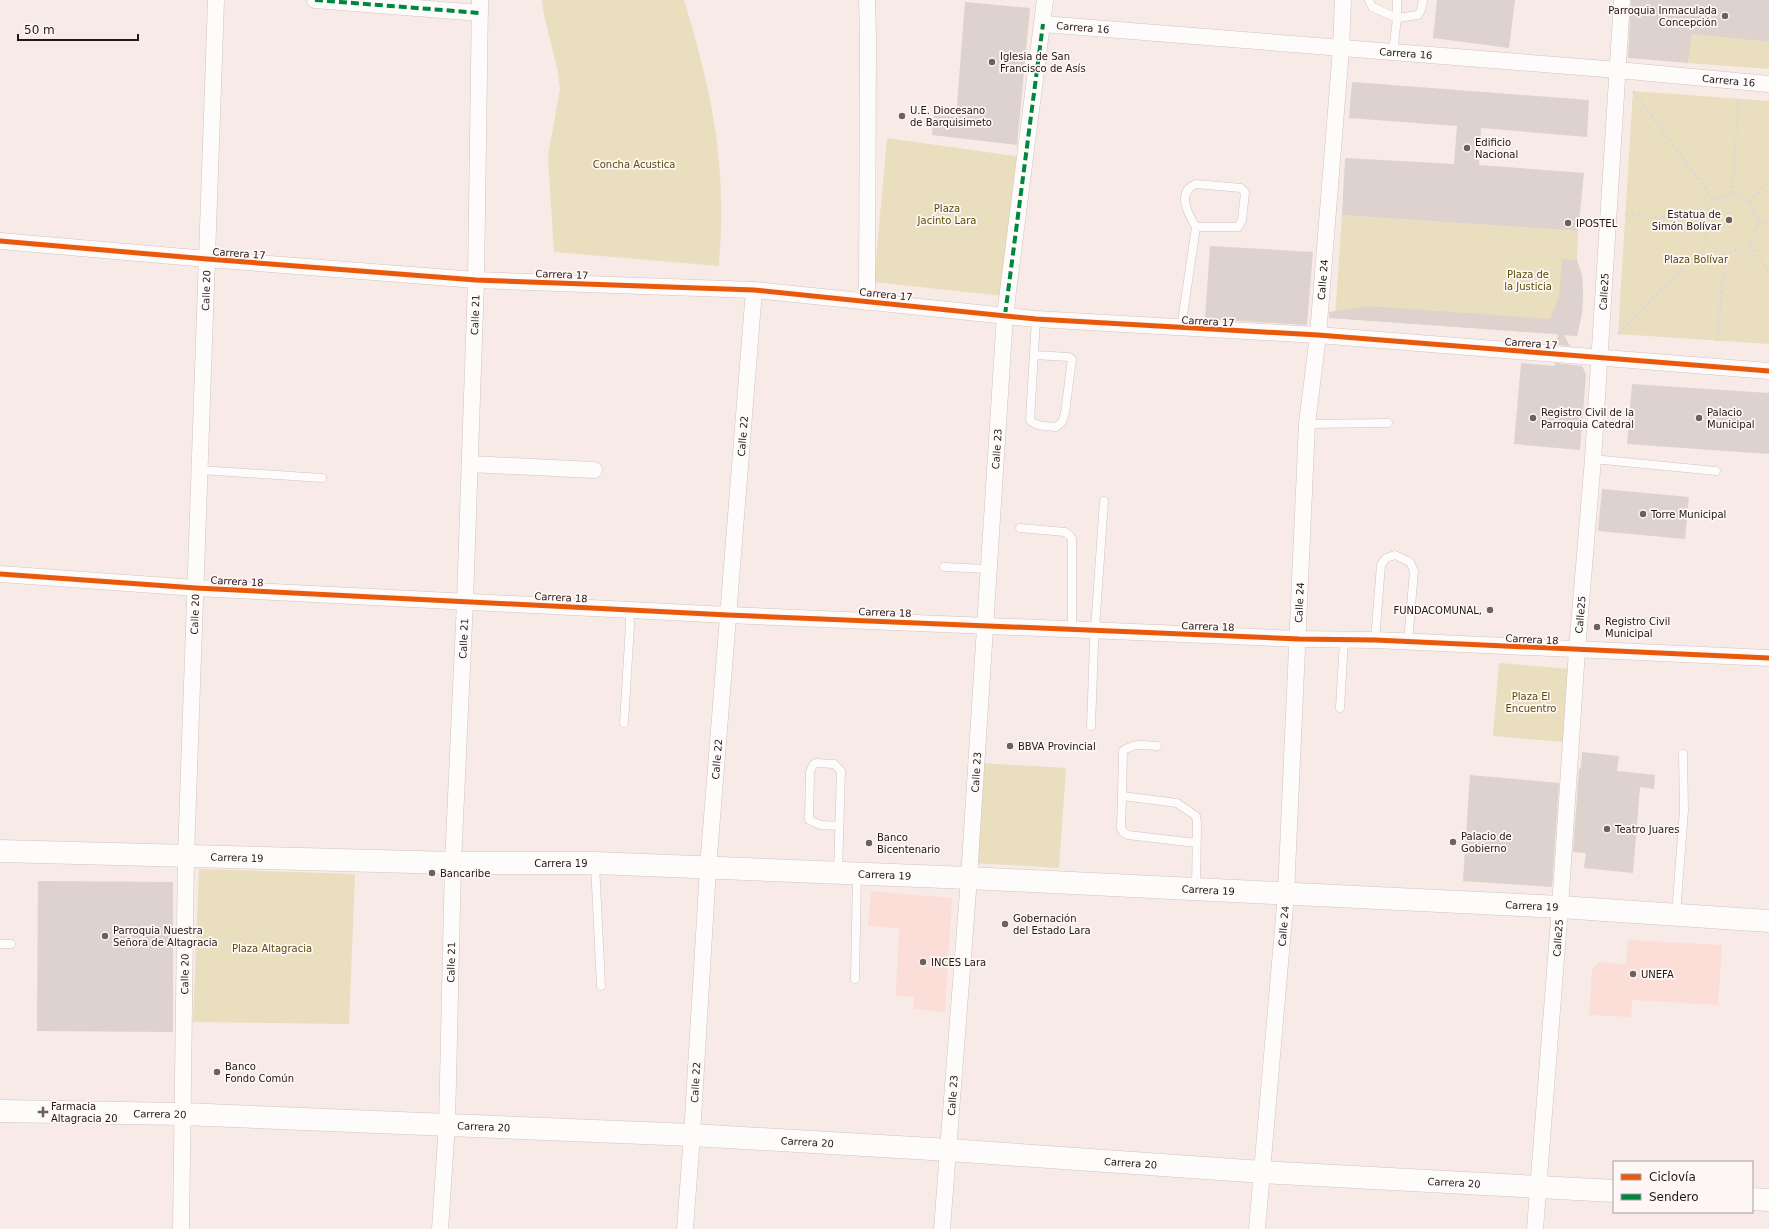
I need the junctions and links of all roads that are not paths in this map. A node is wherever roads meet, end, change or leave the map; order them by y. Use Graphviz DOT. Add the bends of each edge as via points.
graph roads {
  1 [pos="216,0"];
  2 [pos="315,0"];
  3 [pos="867,0"];
  4 [pos="1045,0"];
  5 [pos="1343,0"];
  6 [pos="1369,0"];
  7 [pos="1397,0"];
  8 [pos="1422,0"];
  9 [pos="1622,0"];
  10 [pos="480,7"];
  11 [pos="1397,18"];
  12 [pos="1043,24"];
  13 [pos="1341,49"];
  14 [pos="1392,53"];
  15 [pos="1618,70"];
  16 [pos="1769,84"];
  17 [pos="1196,227"];
  18 [pos="0,241"];
  19 [pos="207,259"];
  20 [pos="476,280"];
  21 [pos="754,290"];
  22 [pos="866,302"];
  23 [pos="1005,316"];
  24 [pos="1036,319"];
  25 [pos="1181,328"];
  26 [pos="1318,336"];
  27 [pos="1034,355"];
  28 [pos="1599,357"];
  29 [pos="1769,371"];
  30 [pos="1388,423"];
  31 [pos="1307,424"];
  32 [pos="1593,459"];
  33 [pos="470,464"];
  34 [pos="200,470"];
  35 [pos="594,470"];
  36 [pos="1716,471"];
  37 [pos="322,478"];
  38 [pos="1104,501"];
  39 [pos="1020,528"];
  40 [pos="944,567"];
  41 [pos="988,569"];
  42 [pos="0,574"];
  43 [pos="196,588"];
  44 [pos="465,601"];
  45 [pos="629,609"];
  46 [pos="728,615"];
  47 [pos="984,625"];
  48 [pos="1072,628"];
  49 [pos="1095,630"];
  50 [pos="1298,639"];
  51 [pos="1344,640"];
  52 [pos="1376,640"];
  53 [pos="1408,642"];
  54 [pos="1576,650"];
  55 [pos="1769,658"];
  56 [pos="1340,708"];
  57 [pos="624,723"];
  58 [pos="1091,726"];
  59 [pos="1157,746"];
  60 [pos="1683,754"];
  61 [pos="1122,796"];
  62 [pos="839,826"];
  63 [pos="1196,843"];
  64 [pos="0,851"];
  65 [pos="186,856"];
  66 [pos="594,863"];
  67 [pos="453,864"];
  68 [pos="708,868"];
  69 [pos="847,874"];
  70 [pos="969,878"];
  71 [pos="1196,890"];
  72 [pos="1286,894"];
  73 [pos="1560,907"];
  74 [pos="1676,915"];
  75 [pos="1769,921"];
  76 [pos="0,944"];
  77 [pos="11,944"];
  78 [pos="855,979"];
  79 [pos="601,986"];
  80 [pos="0,1111"];
  81 [pos="183,1114"];
  82 [pos="447,1124"];
  83 [pos="692,1135"];
  84 [pos="949,1150"];
  85 [pos="1262,1172"];
  86 [pos="1539,1187"];
  87 [pos="1613,1191"];
  88 [pos="1753,1199"];
  89 [pos="1769,1200"];
  90 [pos="181,1229"];
  91 [pos="440,1229"];
  92 [pos="685,1229"];
  93 [pos="942,1229"];
  94 [pos="1258,1229"];
  95 [pos="1535,1229"];
  1 -- 19 [label="street, Calle 20"];
  2 -- 10 [label="street"];
  3 -- 22 [label="street"];
  4 -- 12 [label="street, Calle 23"];
  5 -- 13 [label="street, Calle 24"];
  6 -- 11 [label="lane" via="1372,7"];
  7 -- 11 [label="lane"];
  8 -- 11 [label="lane" via="1418,15"];
  9 -- 15 [label="street, Calle25"];
  10 -- 20 [label="street, Calle 21"];
  11 -- 14 [label="lane"];
  12 -- 13 [label="street, Carrera 16"];
  12 -- 23 [label="street, Calle 23"];
  13 -- 14 [label="street, Carrera 16"];
  13 -- 26 [label="street, Calle 24"];
  14 -- 15 [label="street, Carrera 16"];
  15 -- 16 [label="street, Carrera 16"];
  15 -- 28 [label="street, Calle25"];
  17 -- 17 [label="lane" via="1238,227 1242,220 1245,192 1241,188 1196,184 1190,187 1185,203"];
  17 -- 25 [label="lane"];
  18 -- 19 [label="street, Carrera 17"];
  19 -- 20 [label="street, Carrera 17"];
  19 -- 34 [label="street, Calle 20"];
  20 -- 21 [label="street, Carrera 17"];
  20 -- 33 [label="street, Calle 21"];
  21 -- 22 [label="street, Carrera 17"];
  21 -- 46 [label="street, Calle 22"];
  22 -- 23 [label="street, Carrera 17"];
  23 -- 24 [label="street, Carrera 17"];
  23 -- 41 [label="street, Calle 23"];
  24 -- 25 [label="street, Carrera 17"];
  24 -- 27 [label="lane"];
  25 -- 26 [label="street, Carrera 17"];
  26 -- 28 [label="street, Carrera 17"];
  26 -- 31 [label="street, Calle 24"];
  27 -- 27 [label="lane" via="1030,420 1041,426 1056,427 1062,422 1065,413 1072,359"];
  28 -- 29 [label="street, Carrera 17"];
  28 -- 32 [label="street, Calle25"];
  30 -- 31 [label="lane"];
  31 -- 50 [label="street, Calle 24"];
  32 -- 36 [label="lane"];
  32 -- 54 [label="street, Calle25"];
  33 -- 35 [label="street"];
  33 -- 44 [label="street, Calle 21"];
  34 -- 37 [label="lane"];
  34 -- 43 [label="street, Calle 20"];
  38 -- 49 [label="lane"];
  39 -- 48 [label="lane" via="1065,532 1070,535"];
  40 -- 41 [label="lane"];
  41 -- 47 [label="street, Calle 23"];
  42 -- 43 [label="street, Carrera 18"];
  43 -- 44 [label="street, Carrera 18"];
  43 -- 65 [label="street, Calle 20"];
  44 -- 45 [label="street, Carrera 18"];
  44 -- 67 [label="street, Calle 21"];
  45 -- 46 [label="street, Carrera 18"];
  45 -- 57 [label="lane"];
  46 -- 47 [label="street, Carrera 18"];
  46 -- 68 [label="street, Calle 22"];
  47 -- 48 [label="street, Carrera 18"];
  47 -- 70 [label="street, Calle 23"];
  48 -- 49 [label="street, Carrera 18"];
  49 -- 50 [label="street, Carrera 18"];
  49 -- 58 [label="lane"];
  50 -- 51 [label="street, Carrera 18"];
  50 -- 72 [label="street, Calle 24"];
  51 -- 52 [label="street, Carrera 18"];
  51 -- 56 [label="lane"];
  52 -- 53 [label="street, Carrera 18"];
  52 -- 53 [label="lane" via="1381,565 1386,558 1395,555 1410,562 1414,571"];
  53 -- 54 [label="street, Carrera 18"];
  54 -- 55 [label="street, Carrera 18"];
  54 -- 73 [label="street, Calle25"];
  59 -- 61 [label="lane" via="1137,745 1123,751"];
  60 -- 74 [label="lane" via="1684,810"];
  61 -- 63 [label="lane" via="1177,803 1189,810 1196,816"];
  61 -- 63 [label="lane" via="1123,832 1128,835"];
  62 -- 62 [label="lane" via="841,771 834,764 816,763 810,772 809,820 821,825"];
  62 -- 69 [label="lane"];
  63 -- 71 [label="lane"];
  64 -- 65 [label="street, Carrera 19"];
  65 -- 67 [label="street, Carrera 19"];
  65 -- 81 [label="street, Calle 20"];
  66 -- 67 [label="street, Carrera 19"];
  66 -- 68 [label="street, Carrera 19"];
  66 -- 79 [label="lane"];
  67 -- 82 [label="street, Calle 21"];
  68 -- 69 [label="street, Carrera 19"];
  68 -- 83 [label="street, Calle 22"];
  69 -- 70 [label="street, Carrera 19"];
  69 -- 78 [label="lane"];
  70 -- 71 [label="street, Carrera 19"];
  70 -- 84 [label="street, Calle 23"];
  71 -- 72 [label="street, Carrera 19"];
  72 -- 73 [label="street, Carrera 19"];
  72 -- 85 [label="street, Calle 24"];
  73 -- 74 [label="street, Carrera 19"];
  73 -- 86 [label="street, Calle25"];
  74 -- 75 [label="street, Carrera 19"];
  76 -- 77 [label="lane"];
  80 -- 81 [label="street, Carrera 20"];
  81 -- 82 [label="street, Carrera 20"];
  81 -- 90 [label="street, Calle 20"];
  82 -- 83 [label="street, Carrera 20"];
  82 -- 91 [label="street, Calle 21"];
  83 -- 84 [label="street, Carrera 20"];
  83 -- 92 [label="street, Calle 22"];
  84 -- 85 [label="street, Carrera 20"];
  84 -- 93 [label="street, Calle 23"];
  85 -- 86 [label="street, Carrera 20"];
  85 -- 94 [label="street, Calle 24"];
  86 -- 87 [label="street, Carrera 20"];
  86 -- 95 [label="street, Calle25"];
  88 -- 89 [label="street"];
}
